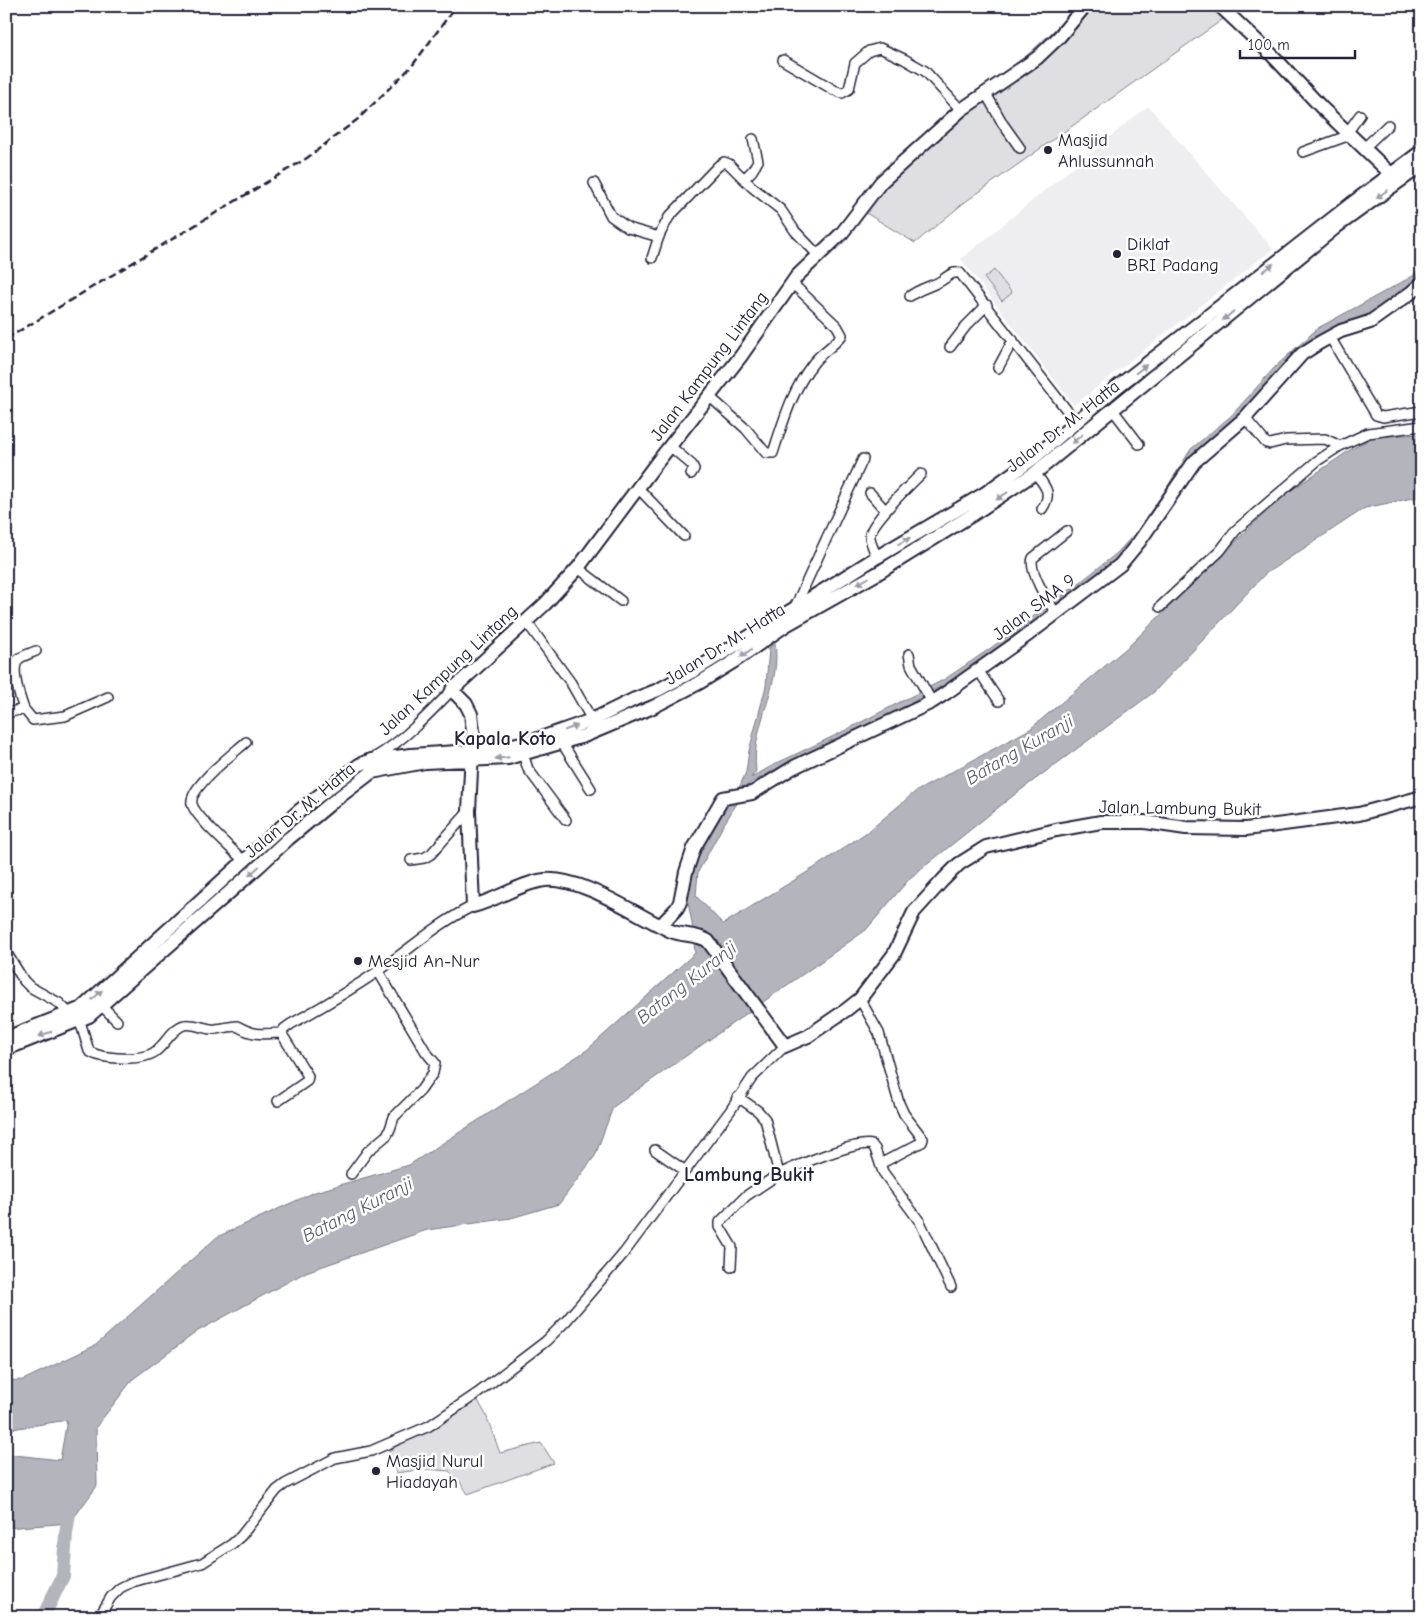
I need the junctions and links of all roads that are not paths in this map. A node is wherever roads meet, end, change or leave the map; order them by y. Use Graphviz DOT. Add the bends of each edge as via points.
graph roads {
  1 [pos="1085,6"];
  2 [pos="1224,11"];
  3 [pos="784,60"];
  4 [pos="985,92"];
  5 [pos="960,110"];
  6 [pos="1360,115"];
  7 [pos="1388,125"];
  8 [pos="1349,134"];
  9 [pos="753,139"];
  10 [pos="1020,148"];
  11 [pos="1364,148"];
  12 [pos="1422,151"];
  13 [pos="1303,152"];
  14 [pos="1422,165"];
  15 [pos="1391,174"];
  16 [pos="744,178"];
  17 [pos="594,183"];
  18 [pos="659,238"];
  19 [pos="1297,252"];
  20 [pos="818,255"];
  21 [pos="652,258"];
  22 [pos="792,283"];
  23 [pos="1422,283"];
  24 [pos="910,296"];
  25 [pos="987,305"];
  26 [pos="1330,337"];
  27 [pos="1013,340"];
  28 [pos="950,347"];
  29 [pos="998,368"];
  30 [pos="710,397"];
  31 [pos="1113,410"];
  32 [pos="1422,411"];
  33 [pos="1245,418"];
  34 [pos="1076,422"];
  35 [pos="1422,426"];
  36 [pos="1139,444"];
  37 [pos="670,446"];
  38 [pos="1340,446"];
  39 [pos="863,459"];
  40 [pos="1037,466"];
  41 [pos="691,474"];
  42 [pos="921,474"];
  43 [pos="638,488"];
  44 [pos="870,493"];
  45 [pos="1042,509"];
  46 [pos="885,510"];
  47 [pos="1067,531"];
  48 [pos="684,536"];
  49 [pos="877,556"];
  50 [pos="578,568"];
  51 [pos="621,601"];
  52 [pos="1160,607"];
  53 [pos="802,608"];
  54 [pos="1054,609"];
  55 [pos="526,621"];
  56 [pos="36,652"];
  57 [pos="909,654"];
  58 [pos="978,670"];
  59 [pos="452,690"];
  60 [pos="108,696"];
  61 [pos="930,698"];
  62 [pos="1000,701"];
  63 [pos="24,709"];
  64 [pos="6,713"];
  65 [pos="592,720"];
  66 [pos="246,742"];
  67 [pos="562,743"];
  68 [pos="523,754"];
  69 [pos="472,756"];
  70 [pos="372,766"];
  71 [pos="591,789"];
  72 [pos="1422,798"];
  73 [pos="469,812"];
  74 [pos="566,820"];
  75 [pos="411,860"];
  76 [pos="244,861"];
  77 [pos="224,888"];
  78 [pos="473,906"];
  79 [pos="660,925"];
  80 [pos="6,952"];
  81 [pos="378,971"];
  82 [pos="860,998"];
  83 [pos="101,1005"];
  84 [pos="74,1017"];
  85 [pos="116,1021"];
  86 [pos="282,1033"];
  87 [pos="6,1038"];
  88 [pos="785,1046"];
  89 [pos="6,1049"];
  90 [pos="738,1096"];
  91 [pos="278,1101"];
  92 [pos="655,1150"];
  93 [pos="880,1164"];
  94 [pos="684,1170"];
  95 [pos="351,1174"];
  96 [pos="779,1174"];
  97 [pos="731,1267"];
  98 [pos="951,1287"];
  99 [pos="99,1617"];
  1 -- 4 [label="street, Jalan Kampung Lintang" via="1037,58"];
  2 -- 8 [label="street"];
  3 -- 5 [label="street" via="842,93 849,89 855,63 869,51 880,48 925,71"];
  4 -- 5 [label="street, Jalan Kampung Lintang"];
  4 -- 10 [label="street"];
  5 -- 20 [label="street, Jalan Kampung Lintang" via="880,182 842,233"];
  6 -- 8 [label="street"];
  7 -- 11 [label="street"];
  8 -- 11 [label="street"];
  8 -- 13 [label="street"];
  9 -- 16 [label="street" via="758,161"];
  11 -- 15 [label="street"];
  12 -- 15 [label="street, Jalan Dr. M. Hatta"];
  14 -- 19 [label="street, Jalan Dr. M. Hatta, one-way"];
  15 -- 19 [label="street, Jalan Dr. M. Hatta"];
  16 -- 18 [label="street" via="727,163 721,163 678,206"];
  16 -- 20 [label="street" via="781,210 795,231"];
  17 -- 18 [label="street" via="611,216 628,228"];
  18 -- 21 [label="street"];
  19 -- 31 [label="street, Jalan Dr. M. Hatta, one-way"];
  34 -- 19 [label="street, Jalan Dr. M. Hatta, one-way" via="1117,387"];
  20 -- 22 [label="street, Jalan Kampung Lintang"];
  22 -- 30 [label="street, Jalan Kampung Lintang"];
  22 -- 30 [label="street" via="837,326 842,335 816,360 802,380 789,403 774,453 766,453 746,429"];
  23 -- 26 [label="street, Jalan SMA 9" via="1370,322"];
  24 -- 25 [label="street" via="956,272"];
  25 -- 27 [label="street"];
  25 -- 28 [label="street"];
  26 -- 32 [label="street" via="1376,415 1382,417"];
  26 -- 33 [label="street, Jalan SMA 9" via="1302,354"];
  27 -- 29 [label="street"];
  27 -- 34 [label="street"];
  30 -- 37 [label="street, Jalan Kampung Lintang"];
  31 -- 36 [label="street"];
  31 -- 40 [label="street, Jalan Dr. M. Hatta, one-way"];
  33 -- 38 [label="street" via="1266,443 1325,439"];
  33 -- 54 [label="street, Jalan SMA 9" via="1194,462 1120,564"];
  34 -- 40 [label="street, Jalan Dr. M. Hatta"];
  35 -- 38 [label="street" via="1368,433"];
  37 -- 41 [label="street" via="692,465"];
  37 -- 43 [label="street, Jalan Kampung Lintang"];
  38 -- 52 [label="street" via="1236,530 1220,551"];
  39 -- 53 [label="street"];
  40 -- 45 [label="street" via="1048,496"];
  49 -- 40 [label="street, Jalan Dr. M. Hatta, one-way"];
  40 -- 53 [label="street, Jalan Dr. M. Hatta, one-way" via="965,520"];
  42 -- 46 [label="street"];
  43 -- 48 [label="street"];
  43 -- 50 [label="street, Jalan Kampung Lintang"];
  44 -- 46 [label="street"];
  46 -- 49 [label="street" via="870,536"];
  47 -- 54 [label="street" via="1032,561 1034,574"];
  49 -- 53 [label="street, Jalan Dr. M. Hatta" via="817,593"];
  50 -- 51 [label="street"];
  50 -- 55 [label="street, Jalan Kampung Lintang"];
  53 -- 65 [label="street, Jalan Dr. M. Hatta" via="681,678"];
  53 -- 67 [label="street, Jalan Dr. M. Hatta, one-way" via="786,625 676,696"];
  54 -- 58 [label="street, Jalan SMA 9"];
  55 -- 59 [label="street, Jalan Kampung Lintang"];
  55 -- 65 [label="street" via="571,683"];
  56 -- 63 [label="street" via="21,658 16,664 16,681"];
  57 -- 61 [label="street" via="911,665"];
  58 -- 61 [label="street, Jalan SMA 9" via="946,694"];
  58 -- 62 [label="street"];
  59 -- 69 [label="street" via="471,714"];
  59 -- 70 [label="street, Jalan Kampung Lintang"];
  60 -- 63 [label="street" via="71,714 38,720 30,718"];
  61 -- 79 [label="street, Jalan SMA 9" via="794,767 762,788 723,798 694,848 680,902 673,914"];
  63 -- 64 [label="street"];
  69 -- 65 [label="street, Jalan Dr. M. Hatta, one-way" via="532,741"];
  66 -- 76 [label="street" via="199,785 191,803 204,822"];
  67 -- 68 [label="street, Jalan Dr. M. Hatta"];
  67 -- 71 [label="street"];
  68 -- 69 [label="street, Jalan Dr. M. Hatta, one-way" via="508,758"];
  68 -- 74 [label="street" via="528,769"];
  69 -- 70 [label="street, Jalan Dr. M. Hatta" via="411,755"];
  69 -- 73 [label="street"];
  70 -- 76 [label="street, Jalan Dr. M. Hatta" via="360,765 300,810"];
  70 -- 77 [label="street, Jalan Dr. M. Hatta, one-way" via="288,839"];
  72 -- 82 [label="street, Jalan Lambung Bukit" via="1359,814 1246,829 1101,822 986,847 959,864 914,912 894,954"];
  73 -- 75 [label="street" via="431,854"];
  73 -- 78 [label="street"];
  76 -- 77 [label="street, Jalan Dr. M. Hatta"];
  77 -- 83 [label="street, Jalan Dr. M. Hatta"];
  84 -- 77 [label="street, Jalan Dr. M. Hatta, one-way" via="138,956"];
  78 -- 79 [label="street" via="523,886 559,880 598,894"];
  78 -- 81 [label="street" via="455,915"];
  79 -- 88 [label="street" via="708,941"];
  80 -- 84 [label="street" via="24,981 59,1003"];
  81 -- 86 [label="street" via="291,1024"];
  81 -- 95 [label="street" via="426,1052 434,1060 435,1067 421,1090 394,1117 386,1135 368,1151"];
  82 -- 88 [label="street, Jalan Lambung Bukit" via="808,1036"];
  82 -- 93 [label="street" via="879,1033 899,1103 923,1139"];
  83 -- 84 [label="street, Jalan Dr. M. Hatta" via="89,1016"];
  83 -- 85 [label="street"];
  84 -- 86 [label="street" via="89,1051 98,1056 142,1057 155,1052 179,1028 188,1024 212,1030 237,1026 249,1033"];
  84 -- 87 [label="street, Jalan Dr. M. Hatta"];
  84 -- 89 [label="street, Jalan Dr. M. Hatta, one-way"];
  86 -- 91 [label="street" via="308,1076 307,1081"];
  88 -- 90 [label="street"];
  90 -- 94 [label="street"];
  90 -- 96 [label="street" via="765,1119"];
  92 -- 94 [label="street"];
  93 -- 96 [label="street" via="872,1145 863,1144"];
  93 -- 98 [label="street" via="920,1222"];
  94 -- 99 [label="street" via="597,1286 566,1321 526,1358 429,1426 371,1451 335,1458 284,1484 232,1544 202,1563 120,1588"];
  96 -- 97 [label="street" via="746,1196 720,1222 732,1246"];
}
